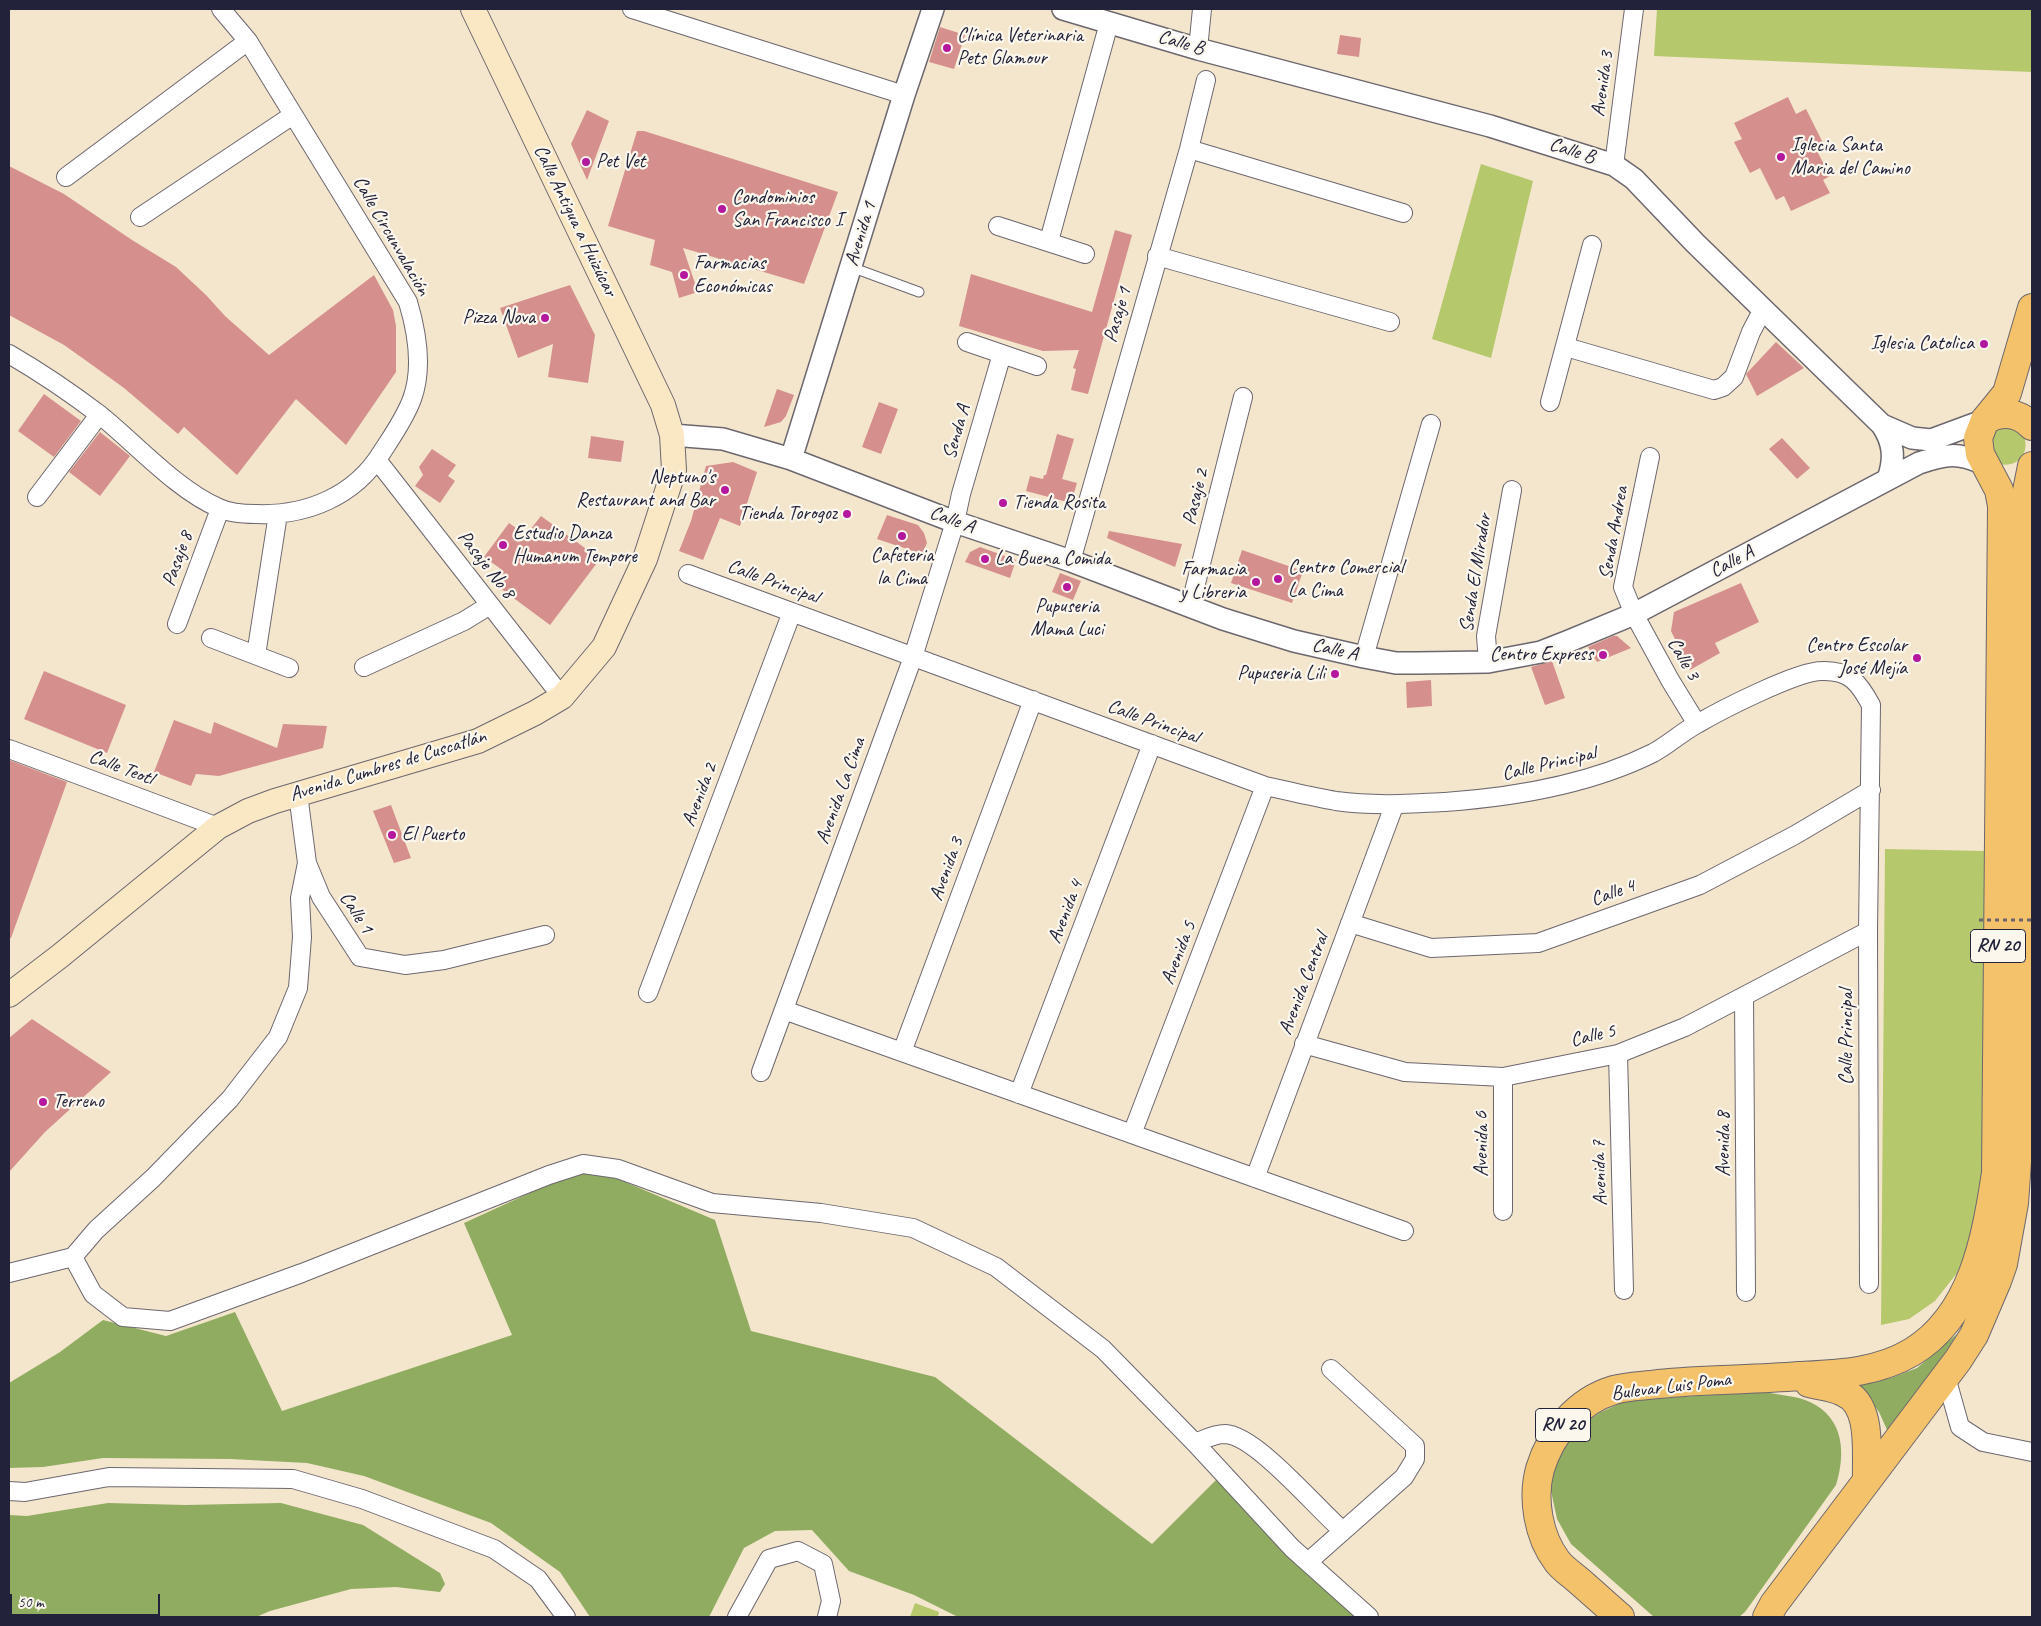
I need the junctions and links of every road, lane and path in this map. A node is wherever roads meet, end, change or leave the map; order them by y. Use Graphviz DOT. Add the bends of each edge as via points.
graph roads {
  1 [pos="221,9"];
  2 [pos="473,9"];
  3 [pos="632,9"];
  4 [pos="933,9"];
  5 [pos="1064,9"];
  6 [pos="1202,9"];
  7 [pos="1634,9"];
  8 [pos="1109,23"];
  9 [pos="248,41"];
  10 [pos="1198,49"];
  11 [pos="1206,80"];
  12 [pos="904,95"];
  13 [pos="293,115"];
  14 [pos="1189,149"];
  15 [pos="1614,164"];
  16 [pos="66,177"];
  17 [pos="1403,213"];
  18 [pos="140,217"];
  19 [pos="998,226"];
  20 [pos="1048,241"];
  21 [pos="1592,245"];
  22 [pos="1085,254"];
  23 [pos="1157,256"];
  24 [pos="850,267"];
  25 [pos="919,292"];
  26 [pos="2032,308"];
  27 [pos="1763,310"];
  28 [pos="1390,322"];
  29 [pos="967,342"];
  30 [pos="1566,346"];
  31 [pos="9,354"];
  32 [pos="1002,354"];
  33 [pos="1037,366"];
  34 [pos="1243,398"];
  35 [pos="1550,402"];
  36 [pos="2032,402"];
  37 [pos="99,415"];
  38 [pos="1985,420"];
  39 [pos="1431,424"];
  40 [pos="2032,424"];
  41 [pos="1882,425"];
  42 [pos="672,435"];
  43 [pos="1650,457"];
  44 [pos="791,459"];
  45 [pos="377,460"];
  46 [pos="2032,466"];
  47 [pos="1987,468"];
  48 [pos="1888,479"];
  49 [pos="1512,490"];
  50 [pos="37,497"];
  51 [pos="220,509"];
  52 [pos="278,514"];
  53 [pos="955,522"];
  54 [pos="1070,561"];
  55 [pos="688,574"];
  56 [pos="490,605"];
  57 [pos="1190,607"];
  58 [pos="792,612"];
  59 [pos="1634,614"];
  60 [pos="177,624"];
  61 [pos="211,638"];
  62 [pos="256,655"];
  63 [pos="913,657"];
  64 [pos="1364,657"];
  65 [pos="1488,662"];
  66 [pos="364,667"];
  67 [pos="289,668"];
  68 [pos="562,697"];
  69 [pos="1033,700"];
  70 [pos="1697,724"];
  71 [pos="1152,744"];
  72 [pos="9,749"];
  73 [pos="1265,786"];
  74 [pos="1871,790"];
  75 [pos="298,794"];
  76 [pos="1394,806"];
  77 [pos="218,827"];
  78 [pos="2025,839"];
  79 [pos="308,863"];
  80 [pos="1980,920"];
  81 [pos="2032,920"];
  82 [pos="1350,923"];
  83 [pos="1868,931"];
  84 [pos="545,935"];
  85 [pos="2026,951"];
  86 [pos="648,993"];
  87 [pos="9,996"];
  88 [pos="1744,996"];
  89 [pos="784,1010"];
  90 [pos="2027,1020"];
  91 [pos="1304,1044"];
  92 [pos="902,1052"];
  93 [pos="1618,1054"];
  94 [pos="761,1072"];
  95 [pos="1503,1077"];
  96 [pos="1019,1094"];
  97 [pos="1132,1134"];
  98 [pos="1255,1178"];
  99 [pos="1503,1211"];
  100 [pos="1404,1231"];
  101 [pos="73,1257"];
  102 [pos="9,1273"];
  103 [pos="1869,1284"];
  104 [pos="1624,1290"];
  105 [pos="1746,1292"];
  106 [pos="1331,1369"];
  107 [pos="1946,1377"];
  108 [pos="1781,1378"];
  109 [pos="1195,1443"];
  110 [pos="2032,1452"];
  111 [pos="1867,1479"];
  112 [pos="9,1491"];
  113 [pos="1343,1531"];
  114 [pos="1308,1562"];
  115 [pos="1768,1613"];
  116 [pos="566,1617"];
  117 [pos="737,1617"];
  118 [pos="827,1617"];
  119 [pos="1369,1617"];
  120 [pos="1620,1617"];
  1 -- 9 [label="street, Calle Circunvalación"];
  2 -- 42 [label="main road, Calle Antigua a Huizúcar" via="658,396"];
  3 -- 12 [label="street"];
  4 -- 12 [label="street, Avenida 1"];
  5 -- 8 [label="street, Calle B"];
  6 -- 10 [label="street"];
  7 -- 15 [label="street, Avenida 3"];
  8 -- 10 [label="street, Calle B"];
  8 -- 20 [label="street"];
  9 -- 13 [label="street, Calle Circunvalación"];
  9 -- 16 [label="street"];
  10 -- 15 [label="street, Calle B" via="1490,126"];
  11 -- 14 [label="street, Pasaje 1"];
  12 -- 24 [label="street, Avenida 1"];
  13 -- 18 [label="street"];
  13 -- 45 [label="street, Calle Circunvalación" via="408,302 413,321 418,351 415,390 405,415"];
  14 -- 17 [label="street"];
  14 -- 23 [label="street, Pasaje 1"];
  15 -- 27 [label="street, Calle B" via="1634,179"];
  19 -- 20 [label="street"];
  20 -- 22 [label="street"];
  21 -- 30 [label="street"];
  23 -- 28 [label="street"];
  23 -- 54 [label="street, Pasaje 1"];
  24 -- 25 [label="lane"];
  24 -- 44 [label="street, Avenida 1"];
  26 -- 38 [label="highway, RN 20" via="2007,393"];
  27 -- 30 [label="street" via="1734,377 1714,390"];
  27 -- 41 [label="street, Calle B"];
  29 -- 32 [label="street"];
  30 -- 35 [label="street"];
  31 -- 37 [label="street, Calle Circunvalación"];
  32 -- 33 [label="street"];
  32 -- 53 [label="street, Senda A"];
  34 -- 57 [label="street, Pasaje 2"];
  36 -- 40 [label="highway"];
  37 -- 50 [label="street"];
  37 -- 51 [label="street, Calle Circunvalación" via="185,488"];
  38 -- 40 [label="highway" via="2007,414"];
  38 -- 41 [label="street, Calle B" via="1931,440 1912,438"];
  38 -- 47 [label="highway, RN 20" via="1978,438 1980,454"];
  39 -- 64 [label="street"];
  41 -- 48 [label="street" via="1892,446 1893,463"];
  42 -- 44 [label="street, Calle A" via="723,439"];
  42 -- 68 [label="main road, Avenida Cumbres de Cuscatlán" via="674,470 645,559 604,647"];
  43 -- 59 [label="street, Senda Andrea" via="1623,587"];
  44 -- 53 [label="street, Calle A"];
  45 -- 52 [label="street, Calle Circunvalación" via="355,482 326,502"];
  45 -- 56 [label="street, Pasaje No 8"];
  46 -- 47 [label="highway" via="2025,473 2008,479 1998,477"];
  46 -- 78 [label="highway, RN 20" via="2024,506"];
  47 -- 48 [label="street, Calle A" via="1965,456 1942,456 1919,463"];
  47 -- 108 [label="highway, RN 20" via="2002,506 1996,1173 1982,1246 1958,1308 1914,1351 1868,1369"];
  48 -- 59 [label="street, Calle A"];
  49 -- 65 [label="street, Senda El Mirador" via="1486,636"];
  51 -- 52 [label="street, Calle Circunvalación" via="247,514"];
  51 -- 60 [label="street, Pasaje 8"];
  52 -- 62 [label="street"];
  53 -- 54 [label="street, Calle A"];
  53 -- 63 [label="street, Avenida La Cima"];
  54 -- 57 [label="street, Calle A"];
  55 -- 58 [label="street, Calle Principal"];
  56 -- 66 [label="street" via="464,621"];
  56 -- 68 [label="street, Pasaje No 8"];
  57 -- 64 [label="street, Calle A" via="1294,641"];
  58 -- 63 [label="street, Calle Principal"];
  58 -- 86 [label="street, Avenida 2"];
  59 -- 65 [label="street, Calle A" via="1541,652"];
  59 -- 70 [label="street, Calle 3"];
  61 -- 62 [label="street"];
  62 -- 67 [label="street"];
  63 -- 69 [label="street, Calle Principal"];
  63 -- 89 [label="street, Avenida La Cima"];
  64 -- 65 [label="street, Calle A" via="1396,662"];
  68 -- 75 [label="main road, Avenida Cumbres de Cuscatlán" via="478,741"];
  69 -- 71 [label="street, Calle Principal"];
  69 -- 92 [label="street, Avenida 3"];
  70 -- 74 [label="street, Calle Principal" via="1808,673 1822,670 1847,676 1863,688 1871,705"];
  70 -- 76 [label="street, Calle Principal" via="1654,752 1596,777 1494,798"];
  71 -- 73 [label="street, Calle Principal"];
  71 -- 96 [label="street, Avenida 4"];
  72 -- 77 [label="street, Calle Teotl"];
  73 -- 76 [label="street, Calle Principal" via="1336,801"];
  73 -- 97 [label="street, Avenida 5"];
  74 -- 82 [label="street, Calle 4" via="1700,885 1538,943 1431,948"];
  74 -- 83 [label="street, Calle Principal"];
  75 -- 77 [label="main road, Avenida Cumbres de Cuscatlán" via="248,811"];
  75 -- 79 [label="street, Calle 1"];
  76 -- 82 [label="street, Avenida Central"];
  77 -- 87 [label="main road, Avenida Cumbres de Cuscatlán"];
  78 -- 85 [label="highway, RN 20"];
  79 -- 84 [label="street, Calle 1" via="321,896 360,957 405,965 444,960"];
  79 -- 101 [label="street" via="300,898 302,937 298,988 278,1038 230,1099 154,1178 96,1230"];
  80 -- 81 [label="path, bridge"];
  82 -- 91 [label="street, Avenida Central"];
  83 -- 88 [label="street, Calle 5"];
  83 -- 103 [label="street, Calle Principal"];
  85 -- 90 [label="highway, RN 20"];
  88 -- 93 [label="street, Calle 5" via="1685,1027"];
  88 -- 105 [label="street, Avenida 8"];
  89 -- 92 [label="street"];
  89 -- 94 [label="street, Avenida La Cima"];
  90 -- 107 [label="highway, RN 20" via="2022,1134 2003,1264 1974,1335"];
  91 -- 95 [label="street, Calle 5" via="1405,1072"];
  91 -- 98 [label="street, Avenida Central"];
  92 -- 96 [label="street"];
  93 -- 95 [label="street, Calle 5"];
  93 -- 104 [label="street, Avenida 7"];
  95 -- 99 [label="street, Avenida 6"];
  96 -- 97 [label="street"];
  97 -- 98 [label="street"];
  98 -- 100 [label="street"];
  101 -- 102 [label="street"];
  101 -- 109 [label="street" via="93,1294 123,1317 170,1321 583,1164 618,1168 712,1203 821,1212 913,1228 996,1267 1103,1349"];
  106 -- 113 [label="street" via="1415,1446 1416,1459 1404,1477"];
  107 -- 110 [label="street" via="1960,1427 1983,1442"];
  107 -- 111 [label="highway, RN 20"];
  108 -- 111 [label="highway" via="1827,1387 1854,1399 1865,1428"];
  108 -- 120 [label="highway, Bulevar Luis Poma / RN 20" via="1692,1381 1615,1389 1586,1404 1556,1433 1539,1473 1538,1511 1544,1538 1558,1562"];
  109 -- 113 [label="street" via="1227,1434 1253,1446"];
  109 -- 114 [label="street"];
  111 -- 115 [label="highway, RN 20"];
  112 -- 116 [label="street" via="25,1492 109,1477 293,1479 362,1499 494,1549 538,1579"];
  113 -- 114 [label="street"];
  114 -- 119 [label="street"];
  117 -- 118 [label="street" via="769,1559 798,1551 823,1564 831,1601"];
}
